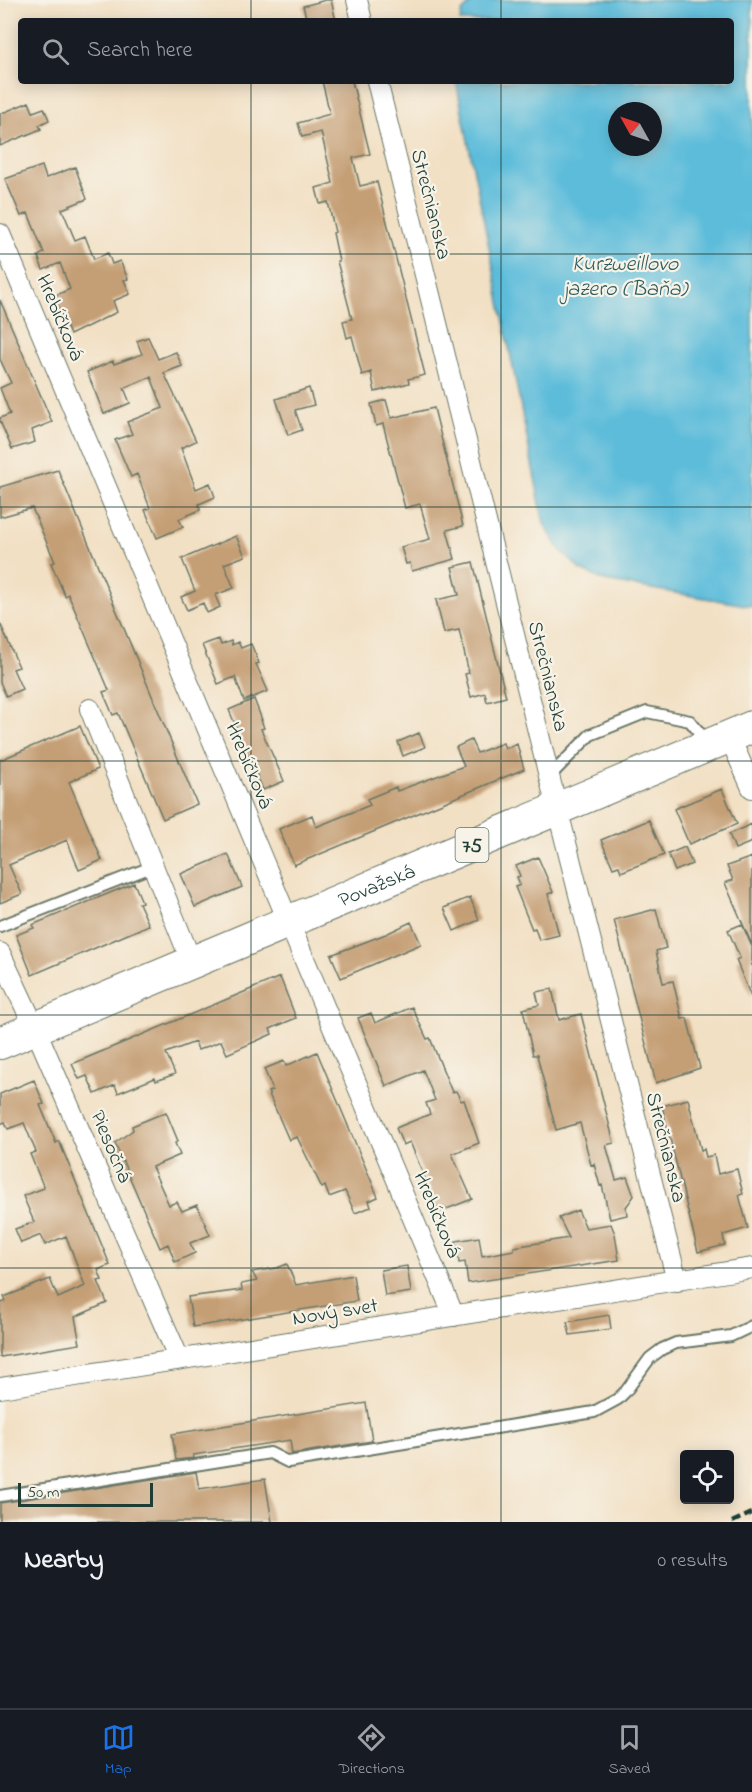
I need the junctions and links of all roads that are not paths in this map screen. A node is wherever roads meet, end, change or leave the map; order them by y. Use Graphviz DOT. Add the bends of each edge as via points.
graph roads {
  1 [pos="357,0"];
  2 [pos="361,18"];
  3 [pos="378,84"];
  4 [pos="0,234"];
  5 [pos="90,709"];
  6 [pos="730,736"];
  7 [pos="549,777"];
  8 [pos="752,788"];
  9 [pos="557,809"];
  10 [pos="154,866"];
  11 [pos="290,922"];
  12 [pos="0,926"];
  13 [pos="0,952"];
  14 [pos="192,963"];
  15 [pos="35,1028"];
  16 [pos="0,1043"];
  17 [pos="752,1268"];
  18 [pos="677,1281"];
  19 [pos="454,1316"];
  20 [pos="752,1326"];
  21 [pos="179,1359"];
  22 [pos="0,1388"];
  23 [pos="0,1496"];
  1 -- 2 [label="street"];
  3 -- 7 [label="street, Strečnianska"];
  4 -- 11 [label="street, Hrebíčková"];
  5 -- 10 [label="street"];
  6 -- 7 [label="lane" via="690,721 647,712 590,735"];
  6 -- 8 [label="street"];
  6 -- 9 [label="main road, Považská / 75"];
  7 -- 9 [label="street, Strečnianska"];
  9 -- 11 [label="main road, Považská / 75"];
  9 -- 18 [label="street, Strečnianska"];
  10 -- 12 [label="lane"];
  10 -- 14 [label="street"];
  11 -- 14 [label="main road, Považská / 75"];
  11 -- 19 [label="street, Hrebíčková"];
  13 -- 15 [label="street, Piesočná"];
  14 -- 15 [label="main road, Považská / 75"];
  15 -- 16 [label="main road, Považská / 75"];
  15 -- 21 [label="street, Piesočná"];
  17 -- 18 [label="street, Nový svet"];
  18 -- 19 [label="street, Nový svet"];
  19 -- 21 [label="street, Nový svet"];
  20 -- 23 [label="lane" via="731,1336 676,1343 662,1349 650,1358 618,1399 587,1414 288,1462 270,1453"];
  21 -- 22 [label="street, Nový svet"];
}
